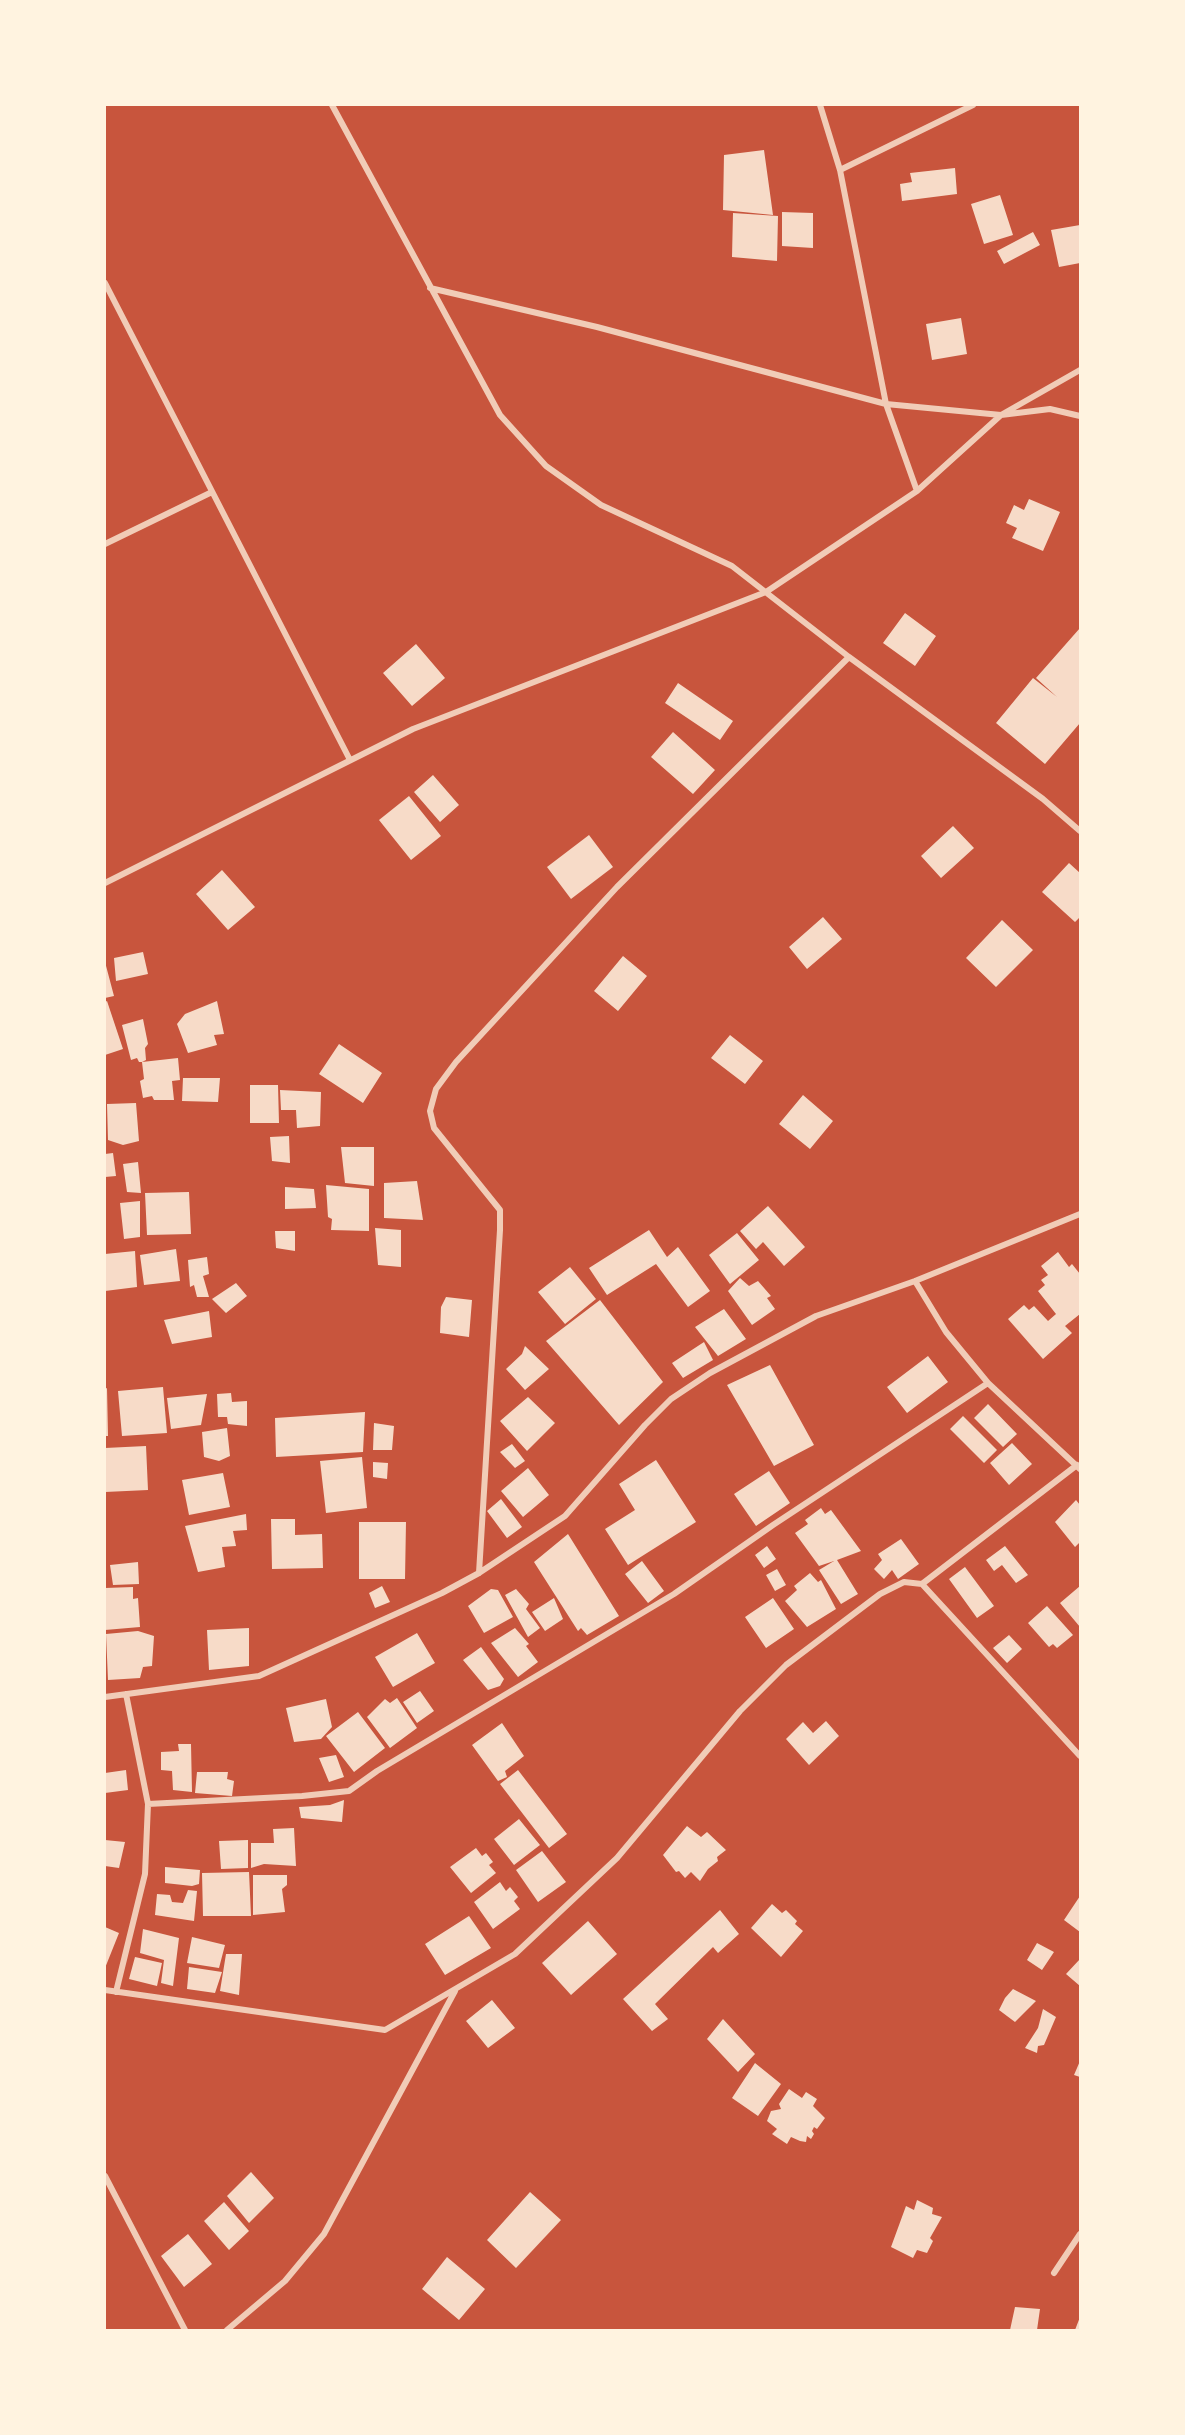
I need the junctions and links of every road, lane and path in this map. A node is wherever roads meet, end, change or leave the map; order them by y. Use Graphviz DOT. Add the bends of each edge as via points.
graph roads {
  1 [pos="332,105"];
  2 [pos="820,105"];
  3 [pos="972,105"];
  4 [pos="840,170"];
  5 [pos="105,284"];
  6 [pos="430,288"];
  7 [pos="1080,370"];
  8 [pos="886,404"];
  9 [pos="1001,415"];
  10 [pos="1080,416"];
  11 [pos="917,491"];
  12 [pos="212,492"];
  13 [pos="105,544"];
  14 [pos="766,592"];
  15 [pos="849,657"];
  16 [pos="350,760"];
  17 [pos="1080,831"];
  18 [pos="105,883"];
  19 [pos="1080,1215"];
  20 [pos="915,1281"];
  21 [pos="988,1383"];
  22 [pos="1078,1467"];
  23 [pos="479,1573"];
  24 [pos="922,1584"];
  25 [pos="126,1694"];
  26 [pos="105,1697"];
  27 [pos="1080,1756"];
  28 [pos="148,1804"];
  29 [pos="105,1989"];
  30 [pos="456,1989"];
  31 [pos="116,1992"];
  32 [pos="105,2176"];
  33 [pos="1080,2234"];
  34 [pos="1054,2273"];
  35 [pos="185,2330"];
  36 [pos="227,2330"];
  1 -- 6 [label="street"];
  2 -- 4 [label="street"];
  3 -- 4 [label="street"];
  4 -- 8 [label="street"];
  5 -- 12 [label="street"];
  6 -- 8 [label="street" via="597,327"];
  6 -- 14 [label="street" via="501,415 546,466 601,505 732,566"];
  7 -- 9 [label="street"];
  8 -- 9 [label="street"];
  8 -- 11 [label="street"];
  9 -- 10 [label="street" via="1050,409"];
  9 -- 11 [label="street"];
  11 -- 14 [label="street"];
  12 -- 13 [label="street"];
  12 -- 16 [label="street"];
  14 -- 15 [label="street"];
  14 -- 16 [label="street" via="413,729"];
  15 -- 17 [label="street" via="1043,799"];
  15 -- 23 [label="street" via="617,887 456,1062 436,1089 430,1111 434,1128 500,1210"];
  16 -- 18 [label="street"];
  19 -- 20 [label="street"];
  20 -- 21 [label="street" via="946,1332"];
  20 -- 23 [label="street" via="816,1316 710,1373 645,1425 565,1515"];
  21 -- 22 [label="street"];
  21 -- 28 [label="street" via="674,1594 349,1791"];
  22 -- 24 [label="street"];
  23 -- 25 [label="street" via="259,1676"];
  24 -- 27 [label="street"];
  24 -- 30 [label="street" via="904,1582 880,1594 786,1665 740,1711 617,1858 516,1954"];
  25 -- 26 [label="street"];
  25 -- 28 [label="street"];
  28 -- 31 [label="street" via="145,1874"];
  29 -- 31 [label="street"];
  30 -- 31 [label="street" via="385,2030"];
  30 -- 36 [label="street" via="324,2234 285,2281"];
  32 -- 35 [label="street"];
  33 -- 34 [label="street"];
}
